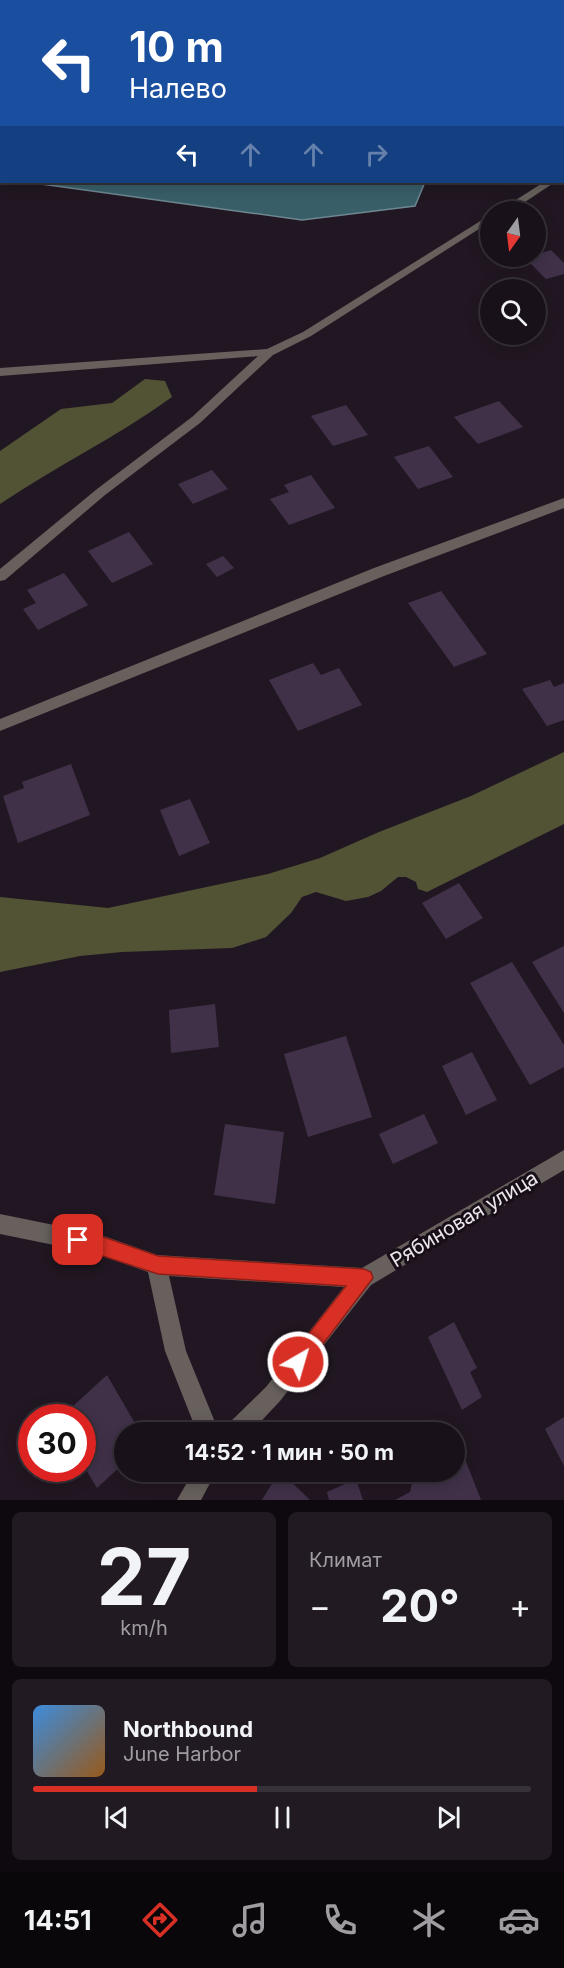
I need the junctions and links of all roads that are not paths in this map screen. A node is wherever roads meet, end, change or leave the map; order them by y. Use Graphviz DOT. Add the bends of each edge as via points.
graph roads {
  1 [pos="548,183"];
  2 [pos="520,201"];
  3 [pos="480,224"];
  4 [pos="269,352"];
  5 [pos="0,372"];
  6 [pos="564,503"];
  7 [pos="0,576"];
  8 [pos="0,725"];
  9 [pos="564,1159"];
  10 [pos="0,1224"];
  11 [pos="158,1265"];
  12 [pos="364,1278"];
  13 [pos="203,1422"];
  14 [pos="246,1422"];
  15 [pos="200,1482"];
  16 [pos="188,1500"];
  1 -- 2 [label="street"];
  3 -- 4 [label="street" via="307,334"];
  4 -- 5 [label="street"];
  4 -- 7 [label="street" via="196,420"];
  6 -- 8 [label="street" via="379,572"];
  9 -- 12 [label="street, Рябиновая улица"];
  10 -- 11 [label="street" via="98,1244"];
  11 -- 12 [label="street"];
  11 -- 13 [label="street" via="162,1302 176,1354"];
  12 -- 14 [label="street" via="273,1394"];
  15 -- 16 [label="street"];
}
